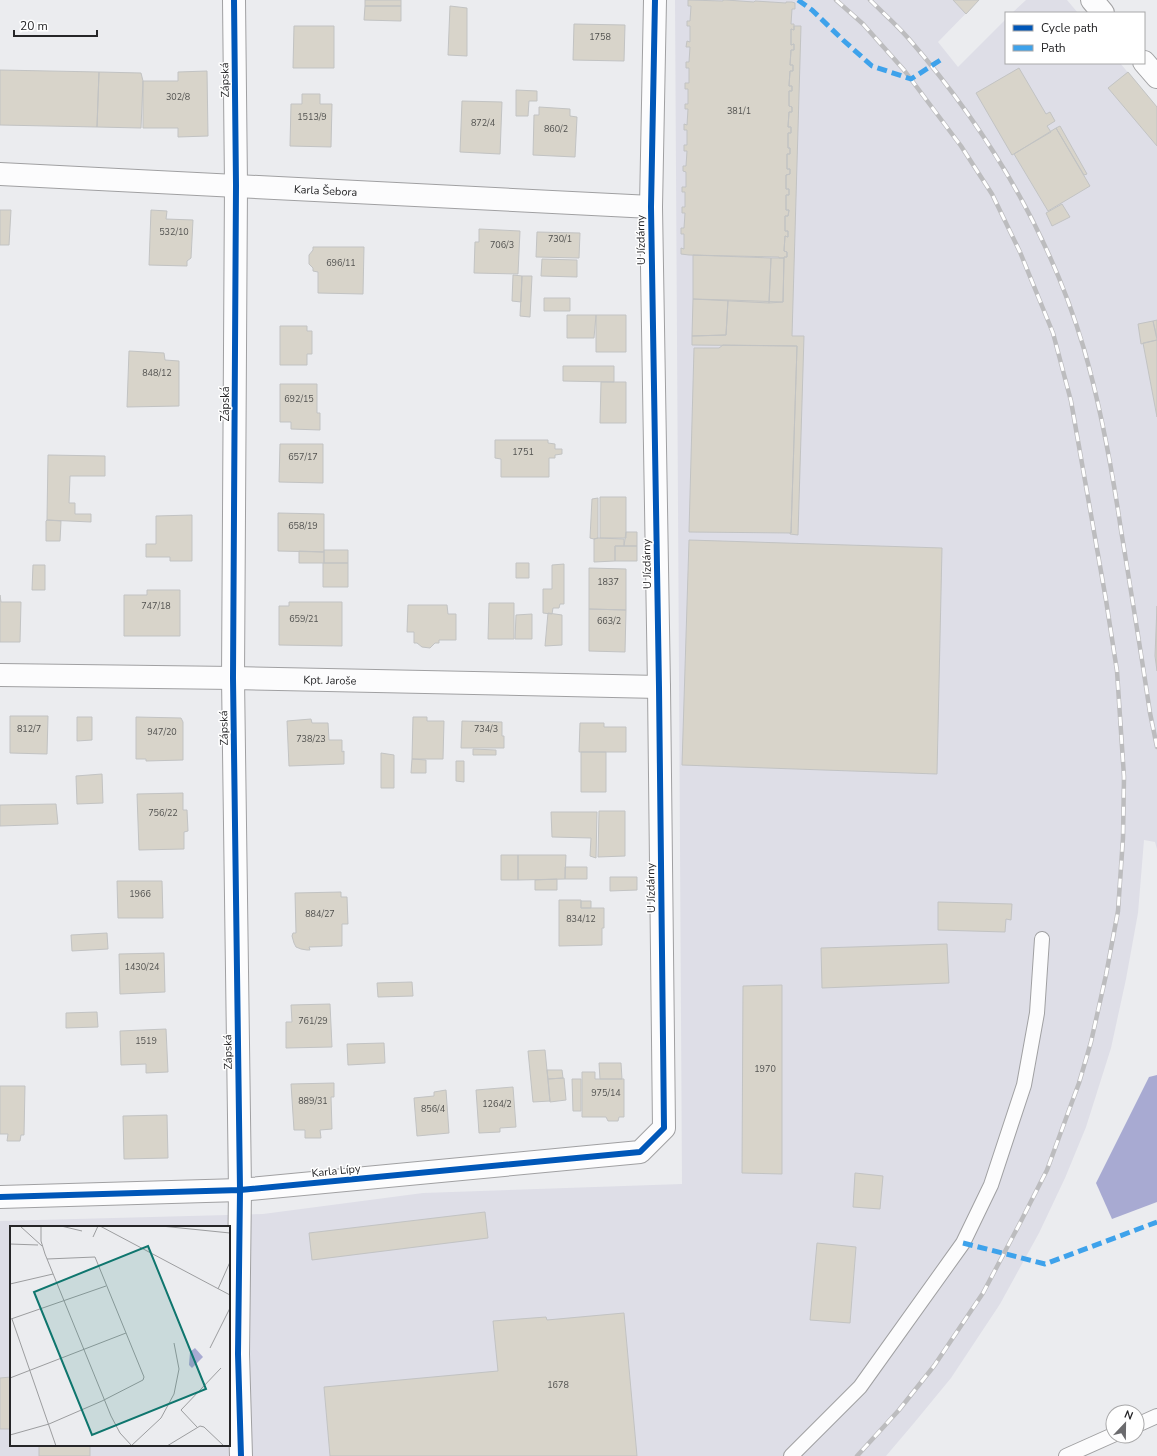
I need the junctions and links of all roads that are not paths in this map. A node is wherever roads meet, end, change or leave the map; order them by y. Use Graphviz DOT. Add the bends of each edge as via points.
graph roads {
  1 [pos="234,0"];
  2 [pos="655,0"];
  3 [pos="1092,0"];
  4 [pos="1102,12"];
  5 [pos="1145,63"];
  6 [pos="1157,77"];
  7 [pos="0,174"];
  8 [pos="236,185"];
  9 [pos="651,207"];
  10 [pos="0,675"];
  11 [pos="233,678"];
  12 [pos="659,687"];
  13 [pos="1042,939"];
  14 [pos="664,1128"];
  15 [pos="240,1190"];
  16 [pos="0,1197"];
  17 [pos="1157,1416"];
  18 [pos="1145,1421"];
  19 [pos="1105,1439"];
  20 [pos="241,1456"];
  21 [pos="791,1456"];
  22 [pos="1066,1456"];
  1 -- 8 [label="street, Zápská"];
  2 -- 9 [label="street, U Jízdárny"];
  3 -- 4 [label="street"];
  5 -- 6 [label="street"];
  7 -- 8 [label="street, Karla Šebora"];
  8 -- 9 [label="street, Karla Šebora"];
  8 -- 11 [label="street, Zápská"];
  9 -- 12 [label="street, U Jízdárny"];
  10 -- 11 [label="street, Kpt. Jaroše"];
  11 -- 12 [label="street, Kpt. Jaroše"];
  11 -- 15 [label="street, Zápská"];
  12 -- 14 [label="street, U Jízdárny"];
  13 -- 21 [label="lane" via="1037,1013 1024,1085 992,1185 963,1243 860,1387"];
  14 -- 15 [label="street, Karla Lípy" via="640,1152"];
  15 -- 16 [label="street, Karla Lípy"];
  15 -- 20 [label="street, Zápská" via="238,1354"];
  17 -- 18 [label="lane"];
  19 -- 22 [label="lane"];
}
